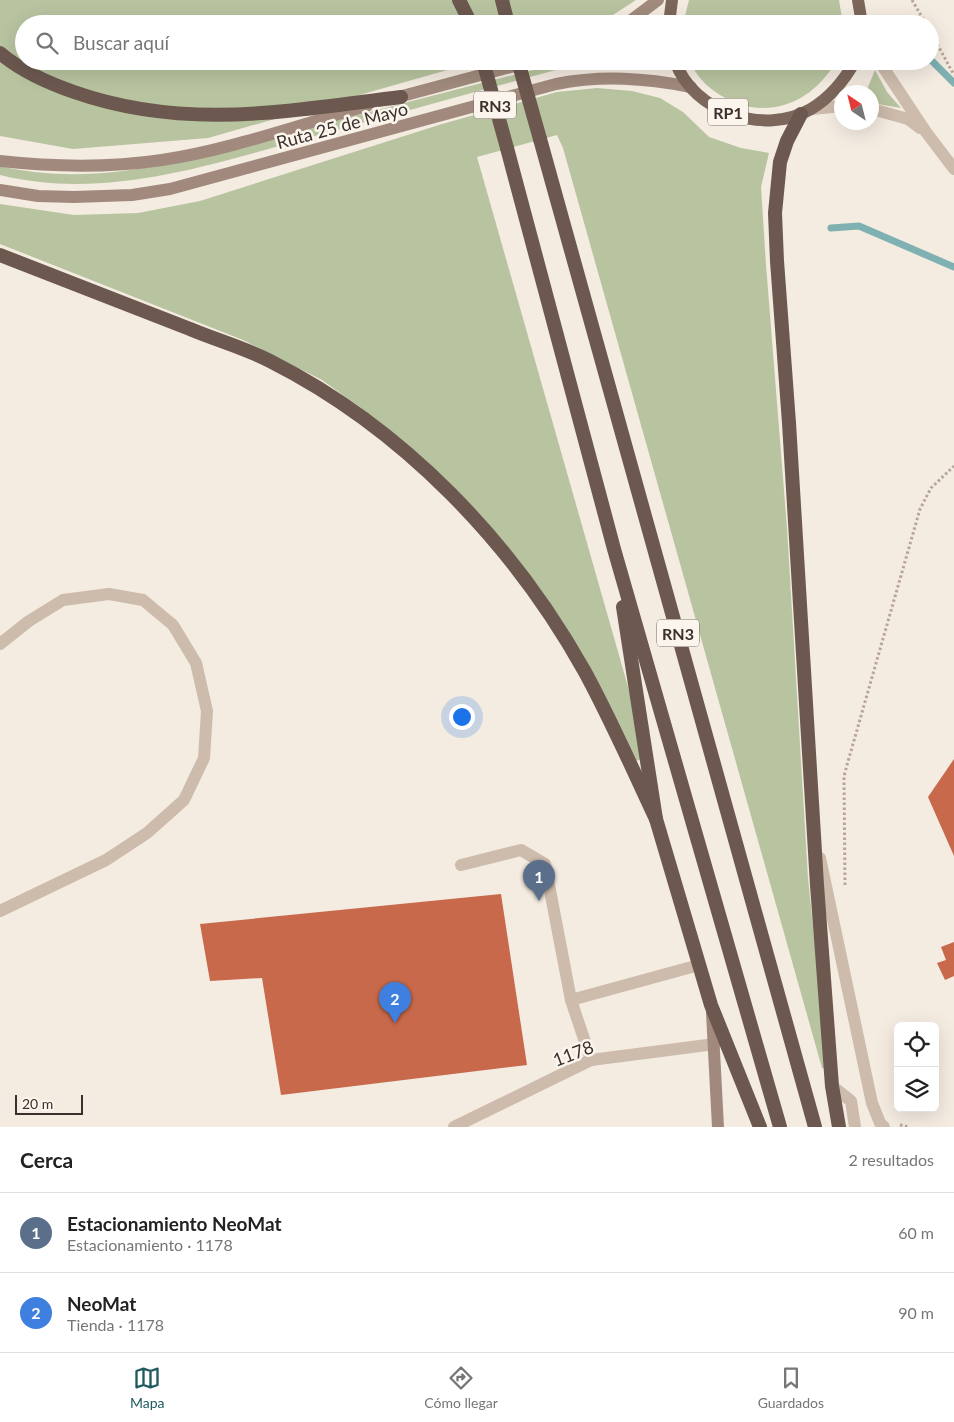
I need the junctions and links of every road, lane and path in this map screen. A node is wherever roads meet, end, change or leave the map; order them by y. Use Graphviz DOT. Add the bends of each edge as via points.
graph roads {
  1 [pos="459,0"];
  2 [pos="467,0"];
  3 [pos="502,0"];
  4 [pos="658,0"];
  5 [pos="672,0"];
  6 [pos="858,0"];
  7 [pos="912,0"];
  8 [pos="467,15"];
  9 [pos="470,15"];
  10 [pos="506,15"];
  11 [pos="638,15"];
  12 [pos="670,15"];
  13 [pos="861,15"];
  14 [pos="921,15"];
  15 [pos="939,48"];
  16 [pos="0,53"];
  17 [pos="15,62"];
  18 [pos="28,70"];
  19 [pos="485,70"];
  20 [pos="500,70"];
  21 [pos="521,70"];
  22 [pos="681,70"];
  23 [pos="850,70"];
  24 [pos="885,70"];
  25 [pos="954,75"];
  26 [pos="691,87"];
  27 [pos="401,97"];
  28 [pos="834,107"];
  29 [pos="806,111"];
  30 [pos="879,111"];
  31 [pos="926,132"];
  32 [pos="0,161"];
  33 [pos="954,169"];
  34 [pos="0,190"];
  35 [pos="0,255"];
  36 [pos="954,466"];
  37 [pos="614,550"];
  38 [pos="0,644"];
  39 [pos="656,819"];
  40 [pos="812,824"];
  41 [pos="461,865"];
  42 [pos="844,867"];
  43 [pos="0,911"];
  44 [pos="699,965"];
  45 [pos="572,1000"];
  46 [pos="711,1005"];
  47 [pos="715,1044"];
  48 [pos="591,1060"];
  49 [pos="832,1086"];
  50 [pos="457,1127"];
  51 [pos="718,1127"];
  52 [pos="760,1127"];
  53 [pos="780,1127"];
  54 [pos="815,1127"];
  55 [pos="839,1127"];
  56 [pos="855,1127"];
  57 [pos="884,1127"];
  1 -- 8 [label="highway"];
  2 -- 9 [label="highway"];
  3 -- 10 [label="highway"];
  4 -- 11 [label="main road"];
  5 -- 12 [label="main road"];
  6 -- 13 [label="main road"];
  7 -- 14 [label="path"];
  15 -- 25 [label="path"];
  16 -- 17 [label="highway"];
  18 -- 27 [label="highway" via="49,83 103,102 173,114 274,113"];
  19 -- 37 [label="highway, RN3, bridge"];
  20 -- 27 [label="main road, Ruta 25 de Mayo"];
  21 -- 54 [label="highway, RN3, bridge"];
  22 -- 26 [label="main road, Ruta 25 de Mayo / RP1"];
  23 -- 29 [label="main road, RP1" via="830,96"];
  24 -- 31 [label="street"];
  26 -- 29 [label="main road, Ruta 25 de Mayo / RP1" via="714,106 741,118 772,120"];
  26 -- 34 [label="main road, Ruta 25 de Mayo" via="610,77 581,79 170,189 132,195 38,196"];
  27 -- 32 [label="main road, Ruta 25 de Mayo" via="163,160 100,166"];
  28 -- 29 [label="street"];
  29 -- 40 [label="highway" via="787,141 780,162 775,213"];
  30 -- 31 [label="street" via="908,119"];
  31 -- 33 [label="street"];
  35 -- 39 [label="highway" via="269,360 345,404 378,428 474,517 528,583 584,671"];
  36 -- 42 [label="path" via="931,488 920,509 844,776"];
  37 -- 39 [label="highway"];
  37 -- 53 [label="highway, RN3"];
  38 -- 43 [label="street" via="63,600 109,594 143,600 173,625 196,663 207,711 204,758 184,800 147,833 106,860"];
  39 -- 44 [label="highway"];
  40 -- 49 [label="highway"];
  40 -- 57 [label="street" via="872,1103"];
  41 -- 45 [label="street" via="522,850 545,864"];
  44 -- 45 [label="street"];
  44 -- 46 [label="highway"];
  45 -- 48 [label="street"];
  46 -- 47 [label="main road"];
  46 -- 52 [label="highway"];
  47 -- 48 [label="street, 1178"];
  47 -- 51 [label="main road"];
  48 -- 50 [label="street, 1178"];
  49 -- 55 [label="highway"];
  49 -- 56 [label="street" via="851,1101"];
}
